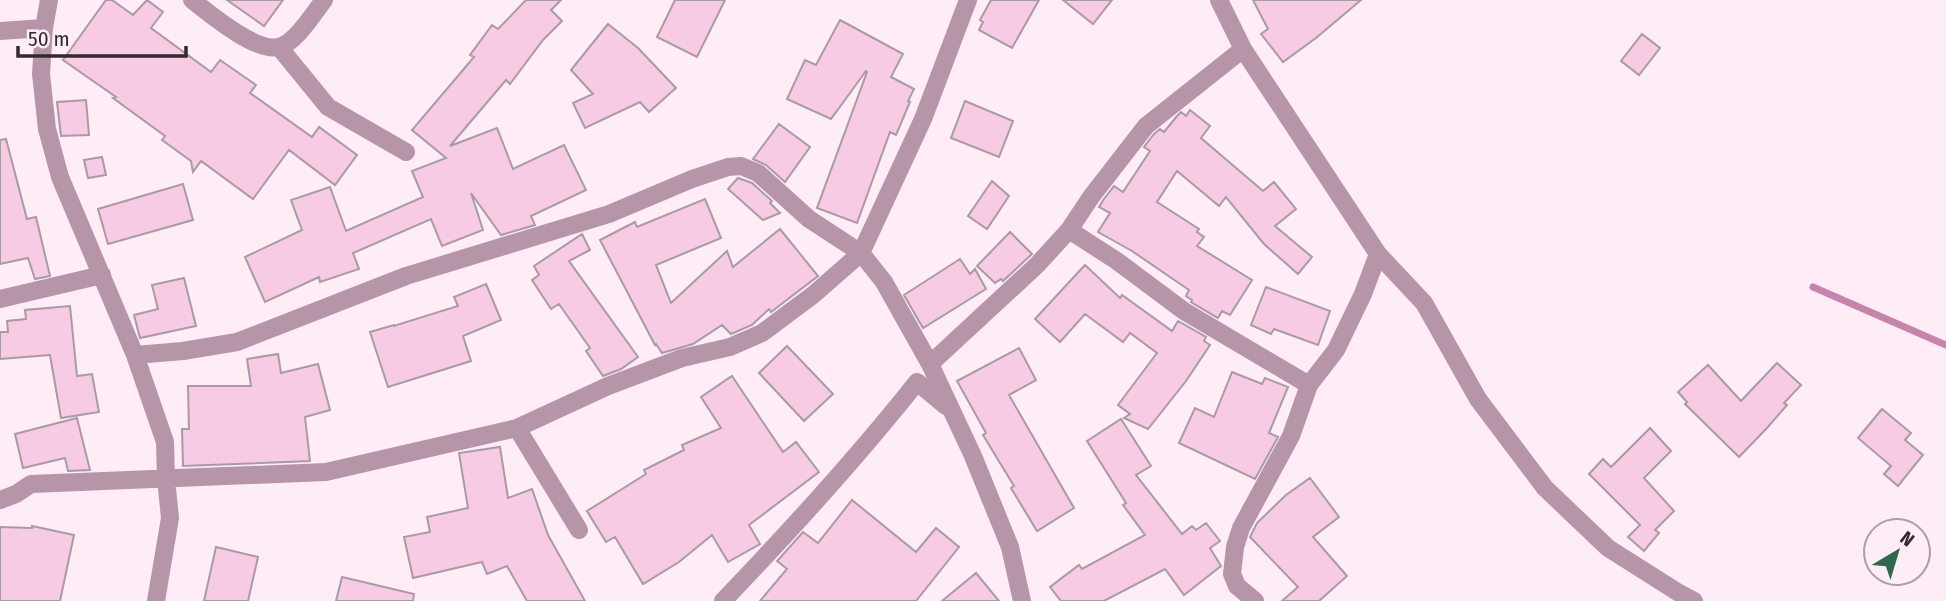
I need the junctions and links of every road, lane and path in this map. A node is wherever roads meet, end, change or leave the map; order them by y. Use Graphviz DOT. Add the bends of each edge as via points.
graph roads {
  1 [pos="49,0"];
  2 [pos="191,0"];
  3 [pos="324,0"];
  4 [pos="968,0"];
  5 [pos="1219,0"];
  6 [pos="44,28"];
  7 [pos="0,31"];
  8 [pos="279,47"];
  9 [pos="1243,50"];
  10 [pos="406,152"];
  11 [pos="1069,230"];
  12 [pos="861,253"];
  13 [pos="1378,254"];
  14 [pos="102,275"];
  15 [pos="0,299"];
  16 [pos="135,355"];
  17 [pos="930,364"];
  18 [pos="1309,385"];
  19 [pos="951,411"];
  20 [pos="517,428"];
  21 [pos="166,479"];
  22 [pos="0,500"];
  23 [pos="579,530"];
  24 [pos="156,601"];
  25 [pos="723,601"];
  26 [pos="1022,601"];
  27 [pos="1255,601"];
  28 [pos="1694,601"];
  1 -- 6 [label="street"];
  2 -- 8 [label="street" via="233,31 263,46"];
  3 -- 8 [label="street" via="291,40"];
  4 -- 12 [label="street" via="923,119"];
  5 -- 9 [label="street"];
  6 -- 7 [label="street"];
  6 -- 14 [label="street" via="41,74 47,129 60,177"];
  8 -- 10 [label="street" via="328,107"];
  9 -- 11 [label="street" via="1146,126"];
  9 -- 13 [label="street"];
  11 -- 17 [label="street"];
  11 -- 18 [label="street" via="1184,310"];
  12 -- 16 [label="street" via="809,219 758,173 741,166 727,167 609,214 406,275 237,342"];
  12 -- 17 [label="street" via="884,282"];
  12 -- 20 [label="street" via="762,333 620,381"];
  13 -- 18 [label="street" via="1336,350"];
  13 -- 28 [label="street" via="1424,303 1478,399 1545,488 1608,548"];
  14 -- 15 [label="street"];
  14 -- 16 [label="street"];
  16 -- 21 [label="street" via="166,442"];
  17 -- 19 [label="street"];
  18 -- 27 [label="street" via="1291,436 1235,547 1232,574 1237,586"];
  19 -- 25 [label="street" via="917,382 803,517"];
  19 -- 26 [label="street" via="1010,547"];
  20 -- 21 [label="street" via="326,472"];
  20 -- 23 [label="street"];
  21 -- 22 [label="street" via="31,484"];
  21 -- 24 [label="street" via="170,518"];
}
